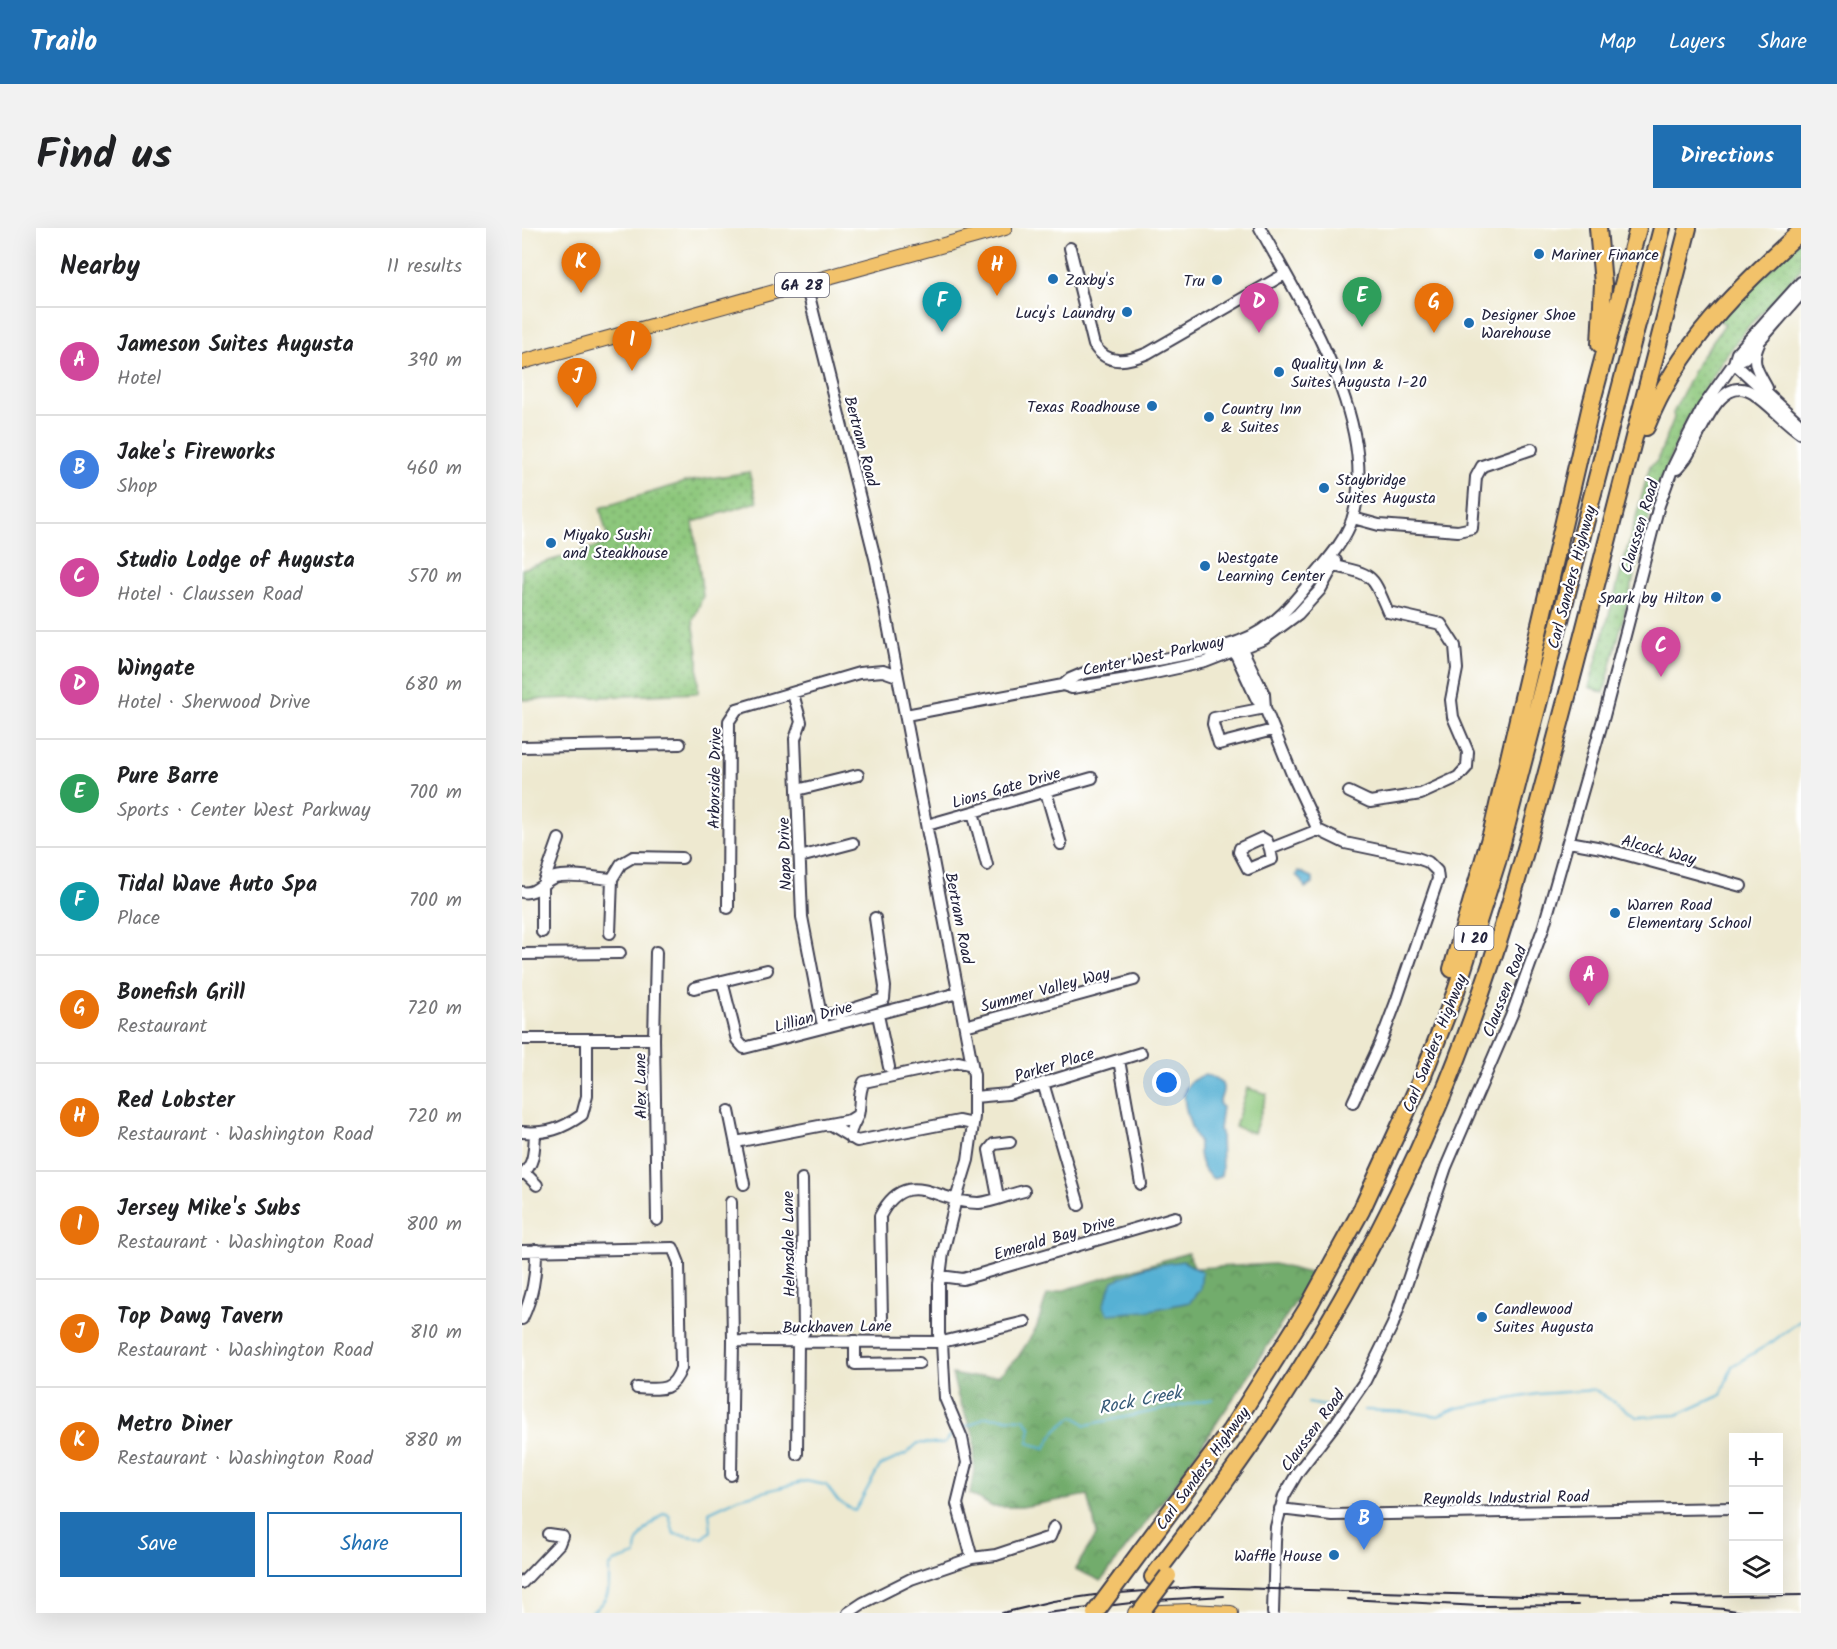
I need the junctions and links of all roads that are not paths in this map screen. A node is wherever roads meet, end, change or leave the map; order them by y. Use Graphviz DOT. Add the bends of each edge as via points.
graph roads {
  1 [pos="1005,228"];
  2 [pos="1260,228"];
  3 [pos="1598,228"];
  4 [pos="1638,228"];
  5 [pos="1662,228"];
  6 [pos="1688,228"];
  7 [pos="1801,231"];
  8 [pos="1070,248"];
  9 [pos="1285,274"];
  10 [pos="1801,282"];
  11 [pos="806,284"];
  12 [pos="1801,294"];
  13 [pos="1763,337"];
  14 [pos="522,362"];
  15 [pos="1734,363"];
  16 [pos="1771,396"];
  17 [pos="1592,401"];
  18 [pos="1801,425"];
  19 [pos="1801,433"];
  20 [pos="1532,449"];
  21 [pos="1669,478"];
  22 [pos="1617,503"];
  23 [pos="1353,518"];
  24 [pos="1340,544"];
  25 [pos="1335,566"];
  26 [pos="1237,647"];
  27 [pos="897,676"];
  28 [pos="793,694"];
  29 [pos="1264,708"];
  30 [pos="906,715"];
  31 [pos="1274,730"];
  32 [pos="680,744"];
  33 [pos="522,747"];
  34 [pos="858,775"];
  35 [pos="1092,778"];
  36 [pos="797,790"];
  37 [pos="1046,792"];
  38 [pos="1349,792"];
  39 [pos="973,813"];
  40 [pos="927,825"];
  41 [pos="1318,830"];
  42 [pos="559,839"];
  43 [pos="1569,842"];
  44 [pos="853,843"];
  45 [pos="1061,844"];
  46 [pos="1270,849"];
  47 [pos="800,856"];
  48 [pos="682,858"];
  49 [pos="987,865"];
  50 [pos="612,879"];
  51 [pos="1741,886"];
  52 [pos="542,887"];
  53 [pos="522,892"];
  54 [pos="728,908"];
  55 [pos="875,918"];
  56 [pos="542,932"];
  57 [pos="610,933"];
  58 [pos="656,952"];
  59 [pos="620,953"];
  60 [pos="522,954"];
  61 [pos="766,970"];
  62 [pos="1134,980"];
  63 [pos="722,981"];
  64 [pos="694,988"];
  65 [pos="958,993"];
  66 [pos="878,1015"];
  67 [pos="965,1026"];
  68 [pos="522,1039"];
  69 [pos="654,1039"];
  70 [pos="587,1040"];
  71 [pos="1142,1053"];
  72 [pos="1119,1060"];
  73 [pos="972,1065"];
  74 [pos="889,1067"];
  75 [pos="1043,1083"];
  76 [pos="974,1097"];
  77 [pos="1353,1102"];
  78 [pos="729,1112"];
  79 [pos="858,1115"];
  80 [pos="829,1124"];
  81 [pos="973,1124"];
  82 [pos="522,1132"];
  83 [pos="535,1133"];
  84 [pos="850,1138"];
  85 [pos="1010,1142"];
  86 [pos="736,1143"];
  87 [pos="1390,1151"];
  88 [pos="524,1174"];
  89 [pos="802,1179"];
  90 [pos="744,1184"];
  91 [pos="1141,1184"];
  92 [pos="537,1185"];
  93 [pos="1024,1191"];
  94 [pos="998,1197"];
  95 [pos="956,1199"];
  96 [pos="731,1202"];
  97 [pos="1078,1204"];
  98 [pos="1175,1217"];
  99 [pos="657,1220"];
  100 [pos="522,1251"];
  101 [pos="536,1251"];
  102 [pos="940,1276"];
  103 [pos="882,1318"];
  104 [pos="522,1319"];
  105 [pos="1025,1322"];
  106 [pos="733,1341"];
  107 [pos="798,1341"];
  108 [pos="855,1341"];
  109 [pos="942,1342"];
  110 [pos="919,1363"];
  111 [pos="637,1388"];
  112 [pos="798,1454"];
  113 [pos="731,1475"];
  114 [pos="1729,1508"];
  115 [pos="1280,1509"];
  116 [pos="1054,1527"];
  117 [pos="548,1534"];
  118 [pos="972,1558"];
  119 [pos="1161,1577"];
  120 [pos="522,1583"];
  121 [pos="848,1613"];
  122 [pos="1095,1613"];
  123 [pos="1127,1613"];
  124 [pos="1135,1613"];
  125 [pos="1140,1613"];
  126 [pos="1231,1613"];
  127 [pos="1273,1613"];
  1 -- 11 [label="main road, GA 28"];
  2 -- 9 [label="street, Center West Parkway"];
  3 -- 17 [label="highway" via="1603,308"];
  4 -- 17 [label="highway"];
  5 -- 87 [label="highway, Carl Sanders Highway / I 20" via="1497,862 1447,1015"];
  6 -- 22 [label="highway, Carl Sanders Highway / I 20"];
  7 -- 22 [label="highway" via="1712,318 1688,349 1655,405"];
  8 -- 9 [label="street" via="1094,345 1100,353 1119,362 1155,349"];
  9 -- 23 [label="street, Center West Parkway" via="1327,354 1351,417 1358,482"];
  10 -- 15 [label="street, Claussen Road" via="1737,353"];
  11 -- 14 [label="main road, GA 28"];
  11 -- 27 [label="street, Bertram Road" via="870,530"];
  12 -- 13 [label="street, Claussen Road"];
  13 -- 15 [label="street, Claussen Road" via="1745,358"];
  13 -- 16 [label="street" via="1755,354 1757,372"];
  15 -- 16 [label="street"];
  15 -- 21 [label="street, Claussen Road" via="1703,408"];
  16 -- 18 [label="street"];
  17 -- 87 [label="highway" via="1492,831 1444,993 1407,1089"];
  19 -- 21 [label="street" via="1755,394 1734,389 1722,396 1686,458"];
  20 -- 23 [label="street" via="1482,466 1476,477 1472,528 1458,531 1379,525"];
  21 -- 43 [label="street, Claussen Road" via="1650,534"];
  22 -- 119 [label="highway, Carl Sanders Highway / I 20" via="1521,871 1472,1022 1437,1108 1343,1298 1281,1400"];
  23 -- 24 [label="street, Center West Parkway"];
  24 -- 25 [label="street, Center West Parkway"];
  24 -- 26 [label="street, Center West Parkway" via="1288,609"];
  25 -- 26 [label="street, Center West Parkway" via="1298,614 1264,639"];
  25 -- 38 [label="street" via="1366,573 1377,585 1388,612 1441,624 1455,646 1453,717 1468,752 1467,767 1458,777 1421,794 1370,802"];
  26 -- 29 [label="street" via="1257,700"];
  26 -- 30 [label="street, Center West Parkway" via="1084,673 1063,685"];
  27 -- 28 [label="street, Arborside Drive" via="883,671 859,673"];
  27 -- 30 [label="street, Bertram Road"];
  28 -- 36 [label="street, Napa Drive" via="801,722 795,739"];
  28 -- 54 [label="street, Arborside Drive" via="737,709 729,721"];
  29 -- 31 [label="street"];
  29 -- 31 [label="street" via="1214,718 1219,744"];
  30 -- 40 [label="street, Bertram Road"];
  31 -- 41 [label="street"];
  32 -- 33 [label="street"];
  34 -- 36 [label="street"];
  35 -- 37 [label="street, Lions Gate Drive"];
  36 -- 47 [label="street, Napa Drive"];
  37 -- 39 [label="street, Lions Gate Drive"];
  37 -- 45 [label="street"];
  39 -- 40 [label="street, Lions Gate Drive"];
  39 -- 49 [label="street"];
  40 -- 65 [label="street, Bertram Road"];
  41 -- 46 [label="street"];
  41 -- 77 [label="street" via="1345,843 1423,860 1437,871 1438,879 1402,986"];
  42 -- 52 [label="street"];
  43 -- 51 [label="street, Alcock Way"];
  43 -- 115 [label="street, Claussen Road" via="1519,995 1446,1167 1388,1336 1365,1381 1298,1472"];
  44 -- 47 [label="street"];
  47 -- 55 [label="street, Napa Drive" via="802,917 822,1018 884,999"];
  48 -- 50 [label="street" via="633,858 621,864"];
  50 -- 52 [label="street" via="558,876"];
  50 -- 57 [label="street"];
  52 -- 53 [label="street"];
  52 -- 56 [label="street"];
  58 -- 69 [label="street, Alex Lane"];
  59 -- 60 [label="street"];
  61 -- 63 [label="street"];
  62 -- 67 [label="street, Summer Valley Way"];
  63 -- 64 [label="street"];
  63 -- 66 [label="street, Lillian Drive" via="737,1040 744,1048"];
  65 -- 66 [label="street, Lillian Drive"];
  65 -- 67 [label="street, Bertram Road"];
  66 -- 74 [label="street"];
  67 -- 73 [label="street, Bertram Road"];
  68 -- 70 [label="street"];
  69 -- 70 [label="street"];
  69 -- 99 [label="street, Alex Lane"];
  70 -- 83 [label="street" via="587,1096 582,1115 563,1128"];
  71 -- 72 [label="street, Parker Place"];
  72 -- 75 [label="street, Parker Place"];
  72 -- 91 [label="street"];
  73 -- 76 [label="street, Bertram Road"];
  73 -- 79 [label="street" via="959,1062 864,1082"];
  75 -- 76 [label="street, Parker Place" via="1008,1094"];
  75 -- 97 [label="street"];
  76 -- 81 [label="street, Bertram Road"];
  78 -- 86 [label="street"];
  79 -- 80 [label="street"];
  79 -- 84 [label="street"];
  80 -- 84 [label="street"];
  80 -- 86 [label="street"];
  81 -- 84 [label="street" via="959,1120 857,1141"];
  81 -- 95 [label="street, Bertram Road" via="968,1160"];
  82 -- 83 [label="street"];
  83 -- 88 [label="street" via="533,1158"];
  85 -- 94 [label="street" via="994,1144 989,1150"];
  86 -- 90 [label="street"];
  87 -- 122 [label="highway, Carl Sanders Highway / I 20, bridge" via="1281,1353 1219,1445"];
  88 -- 92 [label="street"];
  89 -- 107 [label="street, Helmsdale Lane" via="804,1332"];
  93 -- 94 [label="street"];
  94 -- 95 [label="street" via="980,1203"];
  95 -- 102 [label="street, Bertram Road"];
  95 -- 103 [label="street" via="904,1189 885,1207 880,1216"];
  96 -- 106 [label="street"];
  98 -- 102 [label="street, Emerald Bay Drive" via="963,1279"];
  100 -- 101 [label="street"];
  101 -- 104 [label="street" via="536,1278"];
  101 -- 111 [label="street" via="673,1248 679,1263 681,1368 670,1387"];
  102 -- 109 [label="street, Bertram Road"];
  105 -- 109 [label="street, Buckhaven Lane"];
  106 -- 107 [label="street, Buckhaven Lane"];
  106 -- 113 [label="street"];
  107 -- 108 [label="street, Buckhaven Lane"];
  107 -- 112 [label="street, Helmsdale Lane"];
  108 -- 109 [label="street, Buckhaven Lane"];
  108 -- 110 [label="street" via="855,1364"];
  109 -- 118 [label="street, Bertram Road" via="945,1398 962,1438 967,1463 957,1504"];
  114 -- 115 [label="street, Reynolds Industrial Road" via="1339,1515"];
  115 -- 127 [label="street, Claussen Road"];
  116 -- 118 [label="street" via="1050,1537 996,1555"];
  117 -- 120 [label="street" via="562,1536 559,1544"];
  118 -- 121 [label="street" via="911,1580"];
  119 -- 123 [label="highway, Carl Sanders Highway / I 20"];
  119 -- 125 [label="highway, bridge"];
  124 -- 126 [label="main road"];
}
